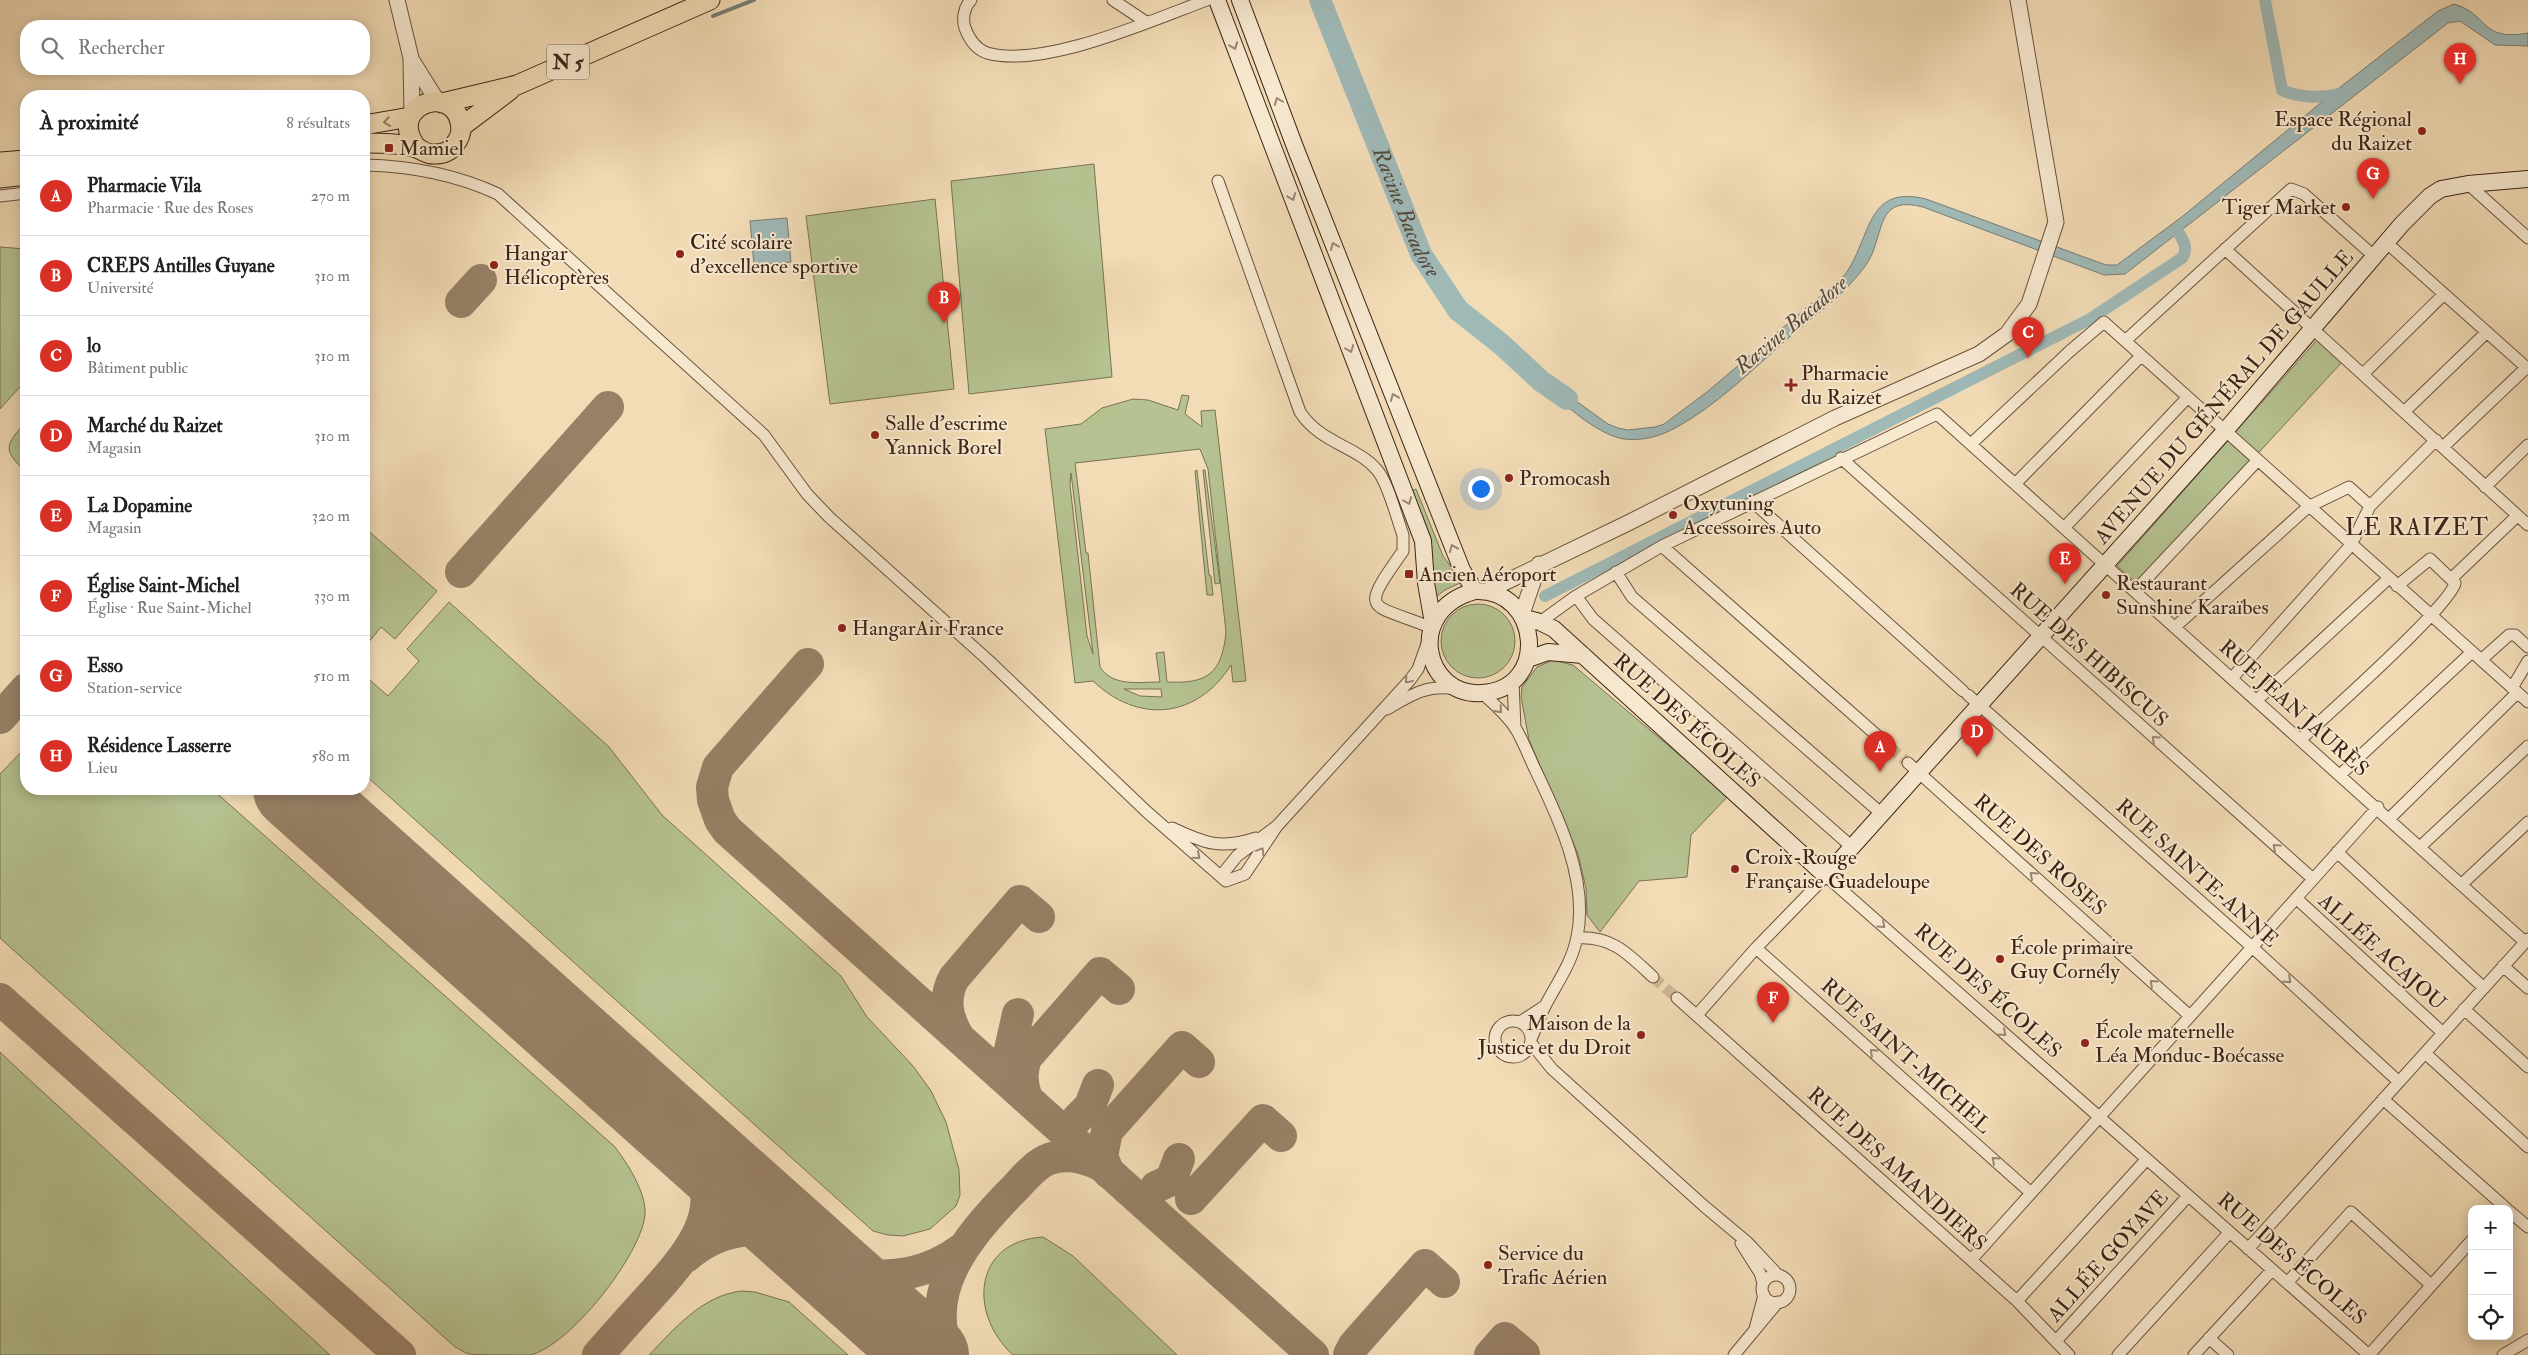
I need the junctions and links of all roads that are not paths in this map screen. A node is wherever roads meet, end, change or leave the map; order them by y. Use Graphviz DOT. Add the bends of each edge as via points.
graph roads {
  1 [pos="397,0"];
  2 [pos="710,0"];
  3 [pos="971,0"];
  4 [pos="1112,0"];
  5 [pos="1207,0"];
  6 [pos="1217,0"];
  7 [pos="1240,0"];
  8 [pos="2018,0"];
  9 [pos="1146,22"];
  10 [pos="411,58"];
  11 [pos="517,85"];
  12 [pos="440,102"];
  13 [pos="411,115"];
  14 [pos="370,124"];
  15 [pos="461,127"];
  16 [pos="370,144"];
  17 [pos="417,148"];
  18 [pos="20,160"];
  19 [pos="0,162"];
  20 [pos="370,165"];
  21 [pos="20,176"];
  22 [pos="0,178"];
  23 [pos="2528,179"];
  24 [pos="1218,181"];
  25 [pos="2468,184"];
  26 [pos="20,194"];
  27 [pos="0,196"];
  28 [pos="2528,238"];
  29 [pos="2387,243"];
  30 [pos="2225,249"];
  31 [pos="2375,257"];
  32 [pos="2444,294"];
  33 [pos="2314,329"];
  34 [pos="2487,332"];
  35 [pos="2124,341"];
  36 [pos="2141,356"];
  37 [pos="2527,368"];
  38 [pos="2364,373"];
  39 [pos="2187,398"];
  40 [pos="2404,410"];
  41 [pos="2224,432"];
  42 [pos="2439,443"];
  43 [pos="1971,444"];
  44 [pos="2528,445"];
  45 [pos="1841,458"];
  46 [pos="2257,461"];
  47 [pos="2015,484"];
  48 [pos="2485,487"];
  49 [pos="1753,502"];
  50 [pos="2370,506"];
  51 [pos="2308,507"];
  52 [pos="2524,521"];
  53 [pos="2064,528"];
  54 [pos="2351,545"];
  55 [pos="1662,546"];
  56 [pos="1539,564"];
  57 [pos="2104,565"];
  58 [pos="1616,572"];
  59 [pos="2452,579"];
  60 [pos="2393,582"];
  61 [pos="1481,591"];
  62 [pos="2134,591"];
  63 [pos="1576,596"];
  64 [pos="2431,616"];
  65 [pos="1529,618"];
  66 [pos="2175,627"];
  67 [pos="1431,630"];
  68 [pos="2040,636"];
  69 [pos="2528,646"];
  70 [pos="2472,652"];
  71 [pos="1583,655"];
  72 [pos="1528,659"];
  73 [pos="2481,660"];
  74 [pos="2528,662"];
  75 [pos="2232,678"];
  76 [pos="1513,682"];
  77 [pos="1459,689"];
  78 [pos="2514,690"];
  79 [pos="1482,694"];
  80 [pos="1970,697"];
  81 [pos="2257,700"];
  82 [pos="2528,702"];
  83 [pos="1377,715"];
  84 [pos="1515,728"];
  85 [pos="2301,739"];
  86 [pos="2528,746"];
  87 [pos="1890,747"];
  88 [pos="1914,768"];
  89 [pos="2341,774"];
  90 [pos="2378,807"];
  91 [pos="1147,812"];
  92 [pos="1882,814"];
  93 [pos="2390,818"];
  94 [pos="2528,822"];
  95 [pos="1277,826"];
  96 [pos="1259,838"];
  97 [pos="2421,846"];
  98 [pos="1852,847"];
  99 [pos="2337,852"];
  100 [pos="1826,876"];
  101 [pos="1223,879"];
  102 [pos="2313,879"];
  103 [pos="2462,884"];
  104 [pos="2296,898"];
  105 [pos="1577,938"];
  106 [pos="2527,940"];
  107 [pos="2252,947"];
  108 [pos="1756,948"];
  109 [pos="2503,966"];
  110 [pos="1653,977"];
  111 [pos="2484,988"];
  112 [pos="2528,988"];
  113 [pos="1677,998"];
  114 [pos="1545,1006"];
  115 [pos="2464,1009"];
  116 [pos="1697,1015"];
  117 [pos="2190,1016"];
  118 [pos="1520,1022"];
  119 [pos="2443,1033"];
  120 [pos="1532,1040"];
  121 [pos="2425,1053"];
  122 [pos="1520,1056"];
  123 [pos="2528,1067"];
  124 [pos="1552,1069"];
  125 [pos="2399,1082"];
  126 [pos="2383,1099"];
  127 [pos="2098,1118"];
  128 [pos="2528,1147"];
  129 [pos="2146,1160"];
  130 [pos="2031,1193"];
  131 [pos="2188,1196"];
  132 [pos="2502,1205"];
  133 [pos="2513,1215"];
  134 [pos="2528,1227"];
  135 [pos="2229,1233"];
  136 [pos="1734,1234"];
  137 [pos="2468,1244"];
  138 [pos="2248,1249"];
  139 [pos="1971,1260"];
  140 [pos="2272,1270"];
  141 [pos="1778,1275"];
  142 [pos="1763,1283"];
  143 [pos="2287,1283"];
  144 [pos="2431,1285"];
  145 [pos="1764,1295"];
  146 [pos="2017,1301"];
  147 [pos="1778,1302"];
  148 [pos="1755,1330"];
  149 [pos="2209,1338"];
  150 [pos="2056,1340"];
  151 [pos="2528,1340"];
  152 [pos="1734,1355"];
  153 [pos="2068,1355"];
  154 [pos="2118,1355"];
  155 [pos="2194,1355"];
  156 [pos="2228,1355"];
  157 [pos="2369,1355"];
  158 [pos="2504,1355"];
  1 -- 10 [label="street"];
  2 -- 11 [label="main road, N 5"];
  3 -- 9 [label="street" via="964,13 964,24 969,38 986,53 1016,56 1078,47"];
  4 -- 9 [label="street"];
  5 -- 9 [label="street"];
  6 -- 67 [label="main road, one-way" via="1422,541"];
  61 -- 7 [label="main road, one-way" via="1462,570"];
  8 -- 56 [label="street" via="2056,222 2029,304 2007,334 1979,354 1835,418 1628,523"];
  10 -- 12 [label="street"];
  10 -- 13 [label="street"];
  11 -- 12 [label="main road, N 5"];
  11 -- 15 [label="main road, N 5"];
  12 -- 13 [label="main road" via="422,105"];
  12 -- 15 [label="main road" via="458,115"];
  13 -- 14 [label="main road, one-way"];
  13 -- 17 [label="main road" via="409,135"];
  15 -- 17 [label="main road" via="455,145 445,152 432,154"];
  16 -- 17 [label="main road"];
  18 -- 19 [label="main road"];
  20 -- 91 [label="street" via="436,172 498,194 764,435 807,494 829,517 988,660"];
  21 -- 22 [label="main road"];
  23 -- 25 [label="main road, AVENUE DU GÉNÉRAL DE GAULLE"];
  24 -- 67 [label="street" via="1300,412 1318,433 1370,463 1381,474 1404,544 1403,551 1377,588 1375,602 1384,611"];
  25 -- 28 [label="street"];
  25 -- 29 [label="main road, AVENUE DU GÉNÉRAL DE GAULLE" via="2432,194"];
  26 -- 27 [label="street"];
  29 -- 31 [label="main road, AVENUE DU GÉNÉRAL DE GAULLE"];
  29 -- 32 [label="street"];
  30 -- 31 [label="street" via="2288,191 2296,190"];
  30 -- 33 [label="street"];
  30 -- 35 [label="street"];
  31 -- 33 [label="main road, AVENUE DU GÉNÉRAL DE GAULLE"];
  32 -- 34 [label="street"];
  32 -- 38 [label="street"];
  33 -- 38 [label="street"];
  33 -- 41 [label="main road, AVENUE DU GÉNÉRAL DE GAULLE"];
  34 -- 37 [label="street"];
  34 -- 40 [label="street"];
  35 -- 36 [label="street"];
  35 -- 43 [label="street" via="2104,322"];
  36 -- 39 [label="street"];
  36 -- 47 [label="street"];
  37 -- 42 [label="street"];
  38 -- 40 [label="street"];
  39 -- 41 [label="street"];
  39 -- 53 [label="street"];
  40 -- 42 [label="street"];
  41 -- 46 [label="street"];
  41 -- 57 [label="main road, AVENUE DU GÉNÉRAL DE GAULLE"];
  42 -- 48 [label="street"];
  42 -- 50 [label="street"];
  43 -- 45 [label="street, RUE JEAN JAURÈS" via="1937,414"];
  43 -- 47 [label="street, RUE JEAN JAURÈS"];
  44 -- 48 [label="street"];
  45 -- 49 [label="street"];
  45 -- 68 [label="street, RUE DES HIBISCUS"];
  46 -- 51 [label="street"];
  46 -- 62 [label="street"];
  47 -- 53 [label="street, RUE JEAN JAURÈS"];
  48 -- 52 [label="street"];
  49 -- 55 [label="street"];
  49 -- 80 [label="street, RUE SAINTE-ANNE"];
  50 -- 51 [label="street" via="2349,487"];
  50 -- 54 [label="street"];
  51 -- 54 [label="street"];
  51 -- 66 [label="street"];
  52 -- 59 [label="street"];
  53 -- 57 [label="street, RUE JEAN JAURÈS"];
  54 -- 60 [label="street"];
  54 -- 75 [label="street"];
  55 -- 58 [label="street"];
  55 -- 87 [label="street"];
  56 -- 61 [label="street"];
  56 -- 65 [label="street"];
  57 -- 62 [label="street, RUE JEAN JAURÈS"];
  57 -- 68 [label="main road, AVENUE DU GÉNÉRAL DE GAULLE"];
  58 -- 63 [label="street"];
  58 -- 92 [label="street" via="1632,597"];
  59 -- 60 [label="street" via="2430,559"];
  59 -- 64 [label="street" via="2455,586"];
  60 -- 64 [label="street"];
  60 -- 81 [label="street"];
  61 -- 65 [label="main road" via="1504,599"];
  61 -- 67 [label="main road" via="1454,599 1442,609"];
  62 -- 66 [label="street, RUE JEAN JAURÈS"];
  63 -- 65 [label="street"];
  63 -- 98 [label="street" via="1593,619"];
  64 -- 70 [label="street"];
  64 -- 85 [label="street"];
  65 -- 71 [label="main road, RUE DES ÉCOLES" via="1554,629"];
  65 -- 72 [label="main road"];
  66 -- 75 [label="street, RUE JEAN JAURÈS"];
  67 -- 77 [label="main road" via="1430,654 1436,669"];
  67 -- 83 [label="street, one-way" via="1418,669"];
  68 -- 80 [label="main road, AVENUE DU GÉNÉRAL DE GAULLE"];
  102 -- 68 [label="street, RUE DES HIBISCUS, one-way"];
  69 -- 73 [label="street" via="2516,636 2509,635"];
  70 -- 73 [label="street"];
  70 -- 89 [label="street"];
  71 -- 72 [label="main road, RUE DES ÉCOLES" via="1548,652"];
  71 -- 100 [label="main road, RUE DES ÉCOLES"];
  72 -- 76 [label="main road"];
  73 -- 78 [label="street"];
  74 -- 78 [label="street"];
  75 -- 81 [label="street, RUE JEAN JAURÈS"];
  76 -- 79 [label="main road"];
  76 -- 84 [label="street"];
  77 -- 79 [label="main road"];
  77 -- 83 [label="street" via="1441,686 1420,690"];
  78 -- 82 [label="street"];
  78 -- 93 [label="street"];
  79 -- 84 [label="street, one-way"];
  80 -- 88 [label="main road, AVENUE DU GÉNÉRAL DE GAULLE"];
  80 -- 107 [label="street, RUE SAINTE-ANNE"];
  81 -- 85 [label="street, RUE JEAN JAURÈS"];
  83 -- 95 [label="street"];
  84 -- 105 [label="street" via="1550,802 1570,856 1578,892 1580,919"];
  85 -- 89 [label="street, RUE JEAN JAURÈS"];
  86 -- 97 [label="street"];
  88 -- 92 [label="main road, AVENUE DU GÉNÉRAL DE GAULLE"];
  117 -- 88 [label="street, RUE DES ROSES, one-way"];
  89 -- 90 [label="street, RUE JEAN JAURÈS"];
  90 -- 93 [label="street, RUE JEAN JAURÈS"];
  90 -- 99 [label="street"];
  91 -- 96 [label="street" via="1169,827 1212,844 1237,845"];
  91 -- 101 [label="street, one-way"];
  92 -- 98 [label="main road, AVENUE DU GÉNÉRAL DE GAULLE"];
  93 -- 97 [label="street, RUE JEAN JAURÈS"];
  94 -- 103 [label="street"];
  95 -- 96 [label="street"];
  101 -- 95 [label="street, one-way" via="1245,874"];
  96 -- 101 [label="street" via="1238,856"];
  97 -- 103 [label="street, RUE JEAN JAURÈS"];
  98 -- 100 [label="main road, AVENUE DU GÉNÉRAL DE GAULLE"];
  99 -- 102 [label="street"];
  99 -- 111 [label="street"];
  100 -- 108 [label="street, AVENUE DU GÉNÉRAL DE GAULLE"];
  100 -- 127 [label="street, RUE DES ÉCOLES, one-way"];
  102 -- 104 [label="street"];
  103 -- 106 [label="street, RUE JEAN JAURÈS"];
  104 -- 107 [label="street"];
  104 -- 119 [label="street, ALLÉE ACAJOU"];
  105 -- 110 [label="street" via="1594,937 1622,949"];
  105 -- 114 [label="street" via="1568,966"];
  106 -- 109 [label="street"];
  107 -- 117 [label="street"];
  107 -- 125 [label="street, RUE SAINTE-ANNE, one-way"];
  108 -- 116 [label="street, AVENUE DU GÉNÉRAL DE GAULLE"];
  130 -- 108 [label="street, RUE SAINT-MICHEL, one-way"];
  109 -- 111 [label="street"];
  109 -- 112 [label="street"];
  111 -- 115 [label="street"];
  113 -- 116 [label="street"];
  114 -- 118 [label="street"];
  114 -- 120 [label="street"];
  115 -- 119 [label="street"];
  115 -- 123 [label="street"];
  116 -- 139 [label="street, RUE DES AMANDIERS"];
  117 -- 127 [label="street"];
  118 -- 120 [label="street"];
  118 -- 122 [label="street" via="1504,1023 1495,1038 1502,1054"];
  119 -- 121 [label="street"];
  120 -- 122 [label="street" via="1529,1049"];
  120 -- 124 [label="street"];
  121 -- 125 [label="street"];
  121 -- 128 [label="street"];
  122 -- 124 [label="street"];
  124 -- 136 [label="street"];
  125 -- 126 [label="street"];
  126 -- 132 [label="street"];
  126 -- 138 [label="street"];
  127 -- 129 [label="street, RUE DES ÉCOLES"];
  127 -- 130 [label="street"];
  129 -- 131 [label="street, RUE DES ÉCOLES"];
  129 -- 146 [label="street"];
  130 -- 139 [label="street"];
  131 -- 135 [label="street, RUE DES ÉCOLES"];
  131 -- 150 [label="street, ALLÉE GOYAVE"];
  133 -- 134 [label="street"];
  135 -- 138 [label="street, RUE DES ÉCOLES"];
  135 -- 154 [label="street"];
  136 -- 141 [label="street" via="1747,1242"];
  136 -- 142 [label="street" via="1750,1255"];
  137 -- 144 [label="street"];
  138 -- 140 [label="street, RUE DES ÉCOLES"];
  139 -- 146 [label="street, RUE DES AMANDIERS"];
  140 -- 143 [label="street, RUE DES ÉCOLES"];
  140 -- 149 [label="street"];
  141 -- 142 [label="street"];
  141 -- 147 [label="street" via="1786,1280 1790,1289 1786,1298"];
  142 -- 145 [label="street"];
  143 -- 144 [label="street" via="2351,1212"];
  143 -- 157 [label="street, RUE DES ÉCOLES"];
  144 -- 157 [label="street"];
  145 -- 147 [label="street" via="1770,1301"];
  145 -- 148 [label="street"];
  146 -- 150 [label="street, RUE DES AMANDIERS"];
  147 -- 148 [label="street"];
  148 -- 152 [label="street"];
  149 -- 155 [label="street"];
  149 -- 156 [label="street"];
  150 -- 153 [label="street, RUE DES AMANDIERS"];
  151 -- 158 [label="street"];
}
